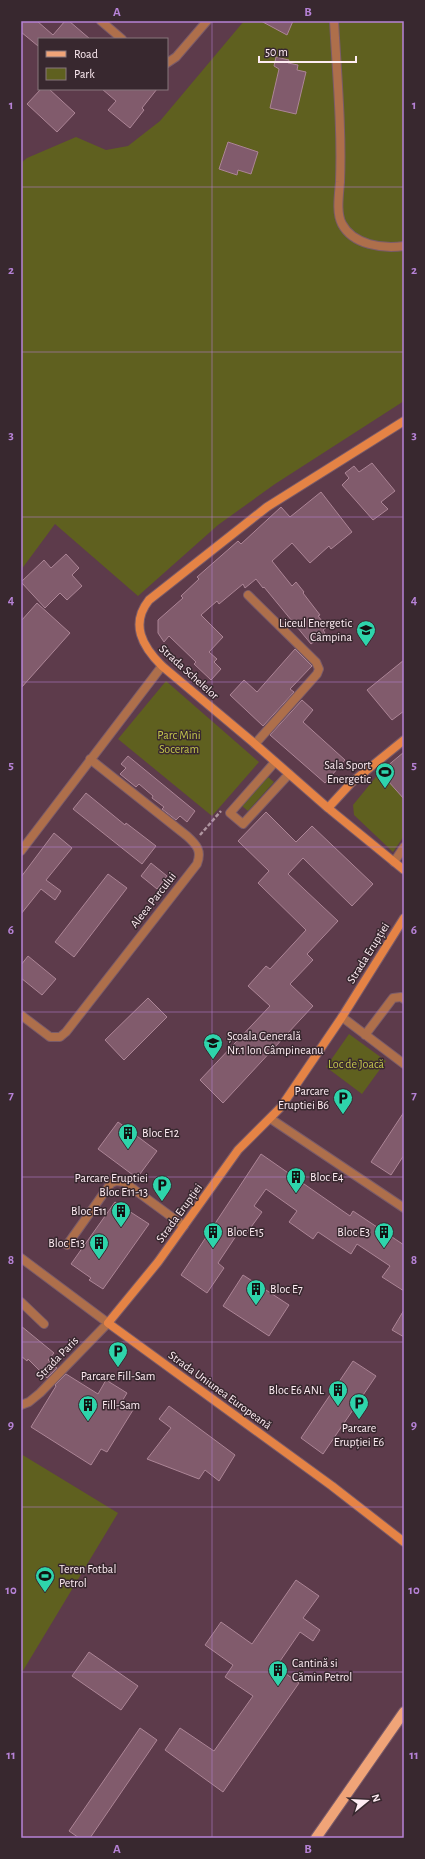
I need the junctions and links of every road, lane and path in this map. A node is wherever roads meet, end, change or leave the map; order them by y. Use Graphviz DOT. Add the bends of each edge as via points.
graph roads {
  1 [pos="101,21"];
  2 [pos="207,21"];
  3 [pos="334,21"];
  4 [pos="121,38"];
  5 [pos="168,62"];
  6 [pos="404,246"];
  7 [pos="404,421"];
  8 [pos="248,595"];
  9 [pos="162,666"];
  10 [pos="404,740"];
  11 [pos="255,744"];
  12 [pos="90,759"];
  13 [pos="275,762"];
  14 [pos="289,774"];
  15 [pos="224,808"];
  16 [pos="328,808"];
  17 [pos="198,838"];
  18 [pos="404,847"];
  19 [pos="21,851"];
  20 [pos="394,862"];
  21 [pos="404,870"];
  22 [pos="404,918"];
  23 [pos="404,999"];
  24 [pos="21,1015"];
  25 [pos="342,1017"];
  26 [pos="365,1035"];
  27 [pos="404,1064"];
  28 [pos="271,1119"];
  29 [pos="404,1208"];
  30 [pos="184,1226"];
  31 [pos="67,1245"];
  32 [pos="21,1258"];
  33 [pos="21,1302"];
  34 [pos="108,1323"];
  35 [pos="44,1324"];
  36 [pos="21,1405"];
  37 [pos="404,1542"];
  38 [pos="404,1712"];
  39 [pos="316,1838"];
  1 -- 4 [label="street"];
  2 -- 5 [label="street" via="176,57"];
  3 -- 6 [label="street" via="340,114 341,223 348,233 359,241"];
  7 -- 9 [label="street, Strada Schelelor" via="267,507 150,600 142,609 139,623 141,635 151,655"];
  8 -- 11 [label="street" via="316,662 319,669"];
  9 -- 11 [label="street, Strada Schelelor"];
  9 -- 12 [label="street"];
  10 -- 16 [label="street" via="351,782"];
  11 -- 13 [label="street, Strada Schelelor"];
  12 -- 19 [label="street"];
  12 -- 24 [label="street, Aleea Parcului" via="187,836 198,848 200,856 197,864 66,1032 60,1037 50,1037"];
  13 -- 14 [label="street, Strada Schelelor"];
  13 -- 14 [label="street" via="230,813 243,824"];
  14 -- 16 [label="street, Strada Schelelor"];
  15 -- 17 [label="path"];
  16 -- 20 [label="street, Strada Schelelor"];
  18 -- 20 [label="street"];
  20 -- 21 [label="street, Strada Schelelor"];
  22 -- 25 [label="street, Strada Erupției"];
  23 -- 26 [label="street" via="392,998"];
  25 -- 26 [label="street"];
  25 -- 28 [label="street, Strada Erupției"];
  26 -- 27 [label="street"];
  28 -- 29 [label="street"];
  28 -- 30 [label="street, Strada Erupției" via="238,1150"];
  30 -- 31 [label="street" via="124,1182 116,1181 111,1183"];
  30 -- 34 [label="street, Strada Erupției"];
  32 -- 34 [label="street, Strada Uniunea Europeană"];
  33 -- 35 [label="street"];
  34 -- 36 [label="street, Strada Paris" via="40,1393"];
  34 -- 37 [label="street, Strada Uniunea Europeană" via="332,1486"];
  38 -- 39 [label="main road"];
}
